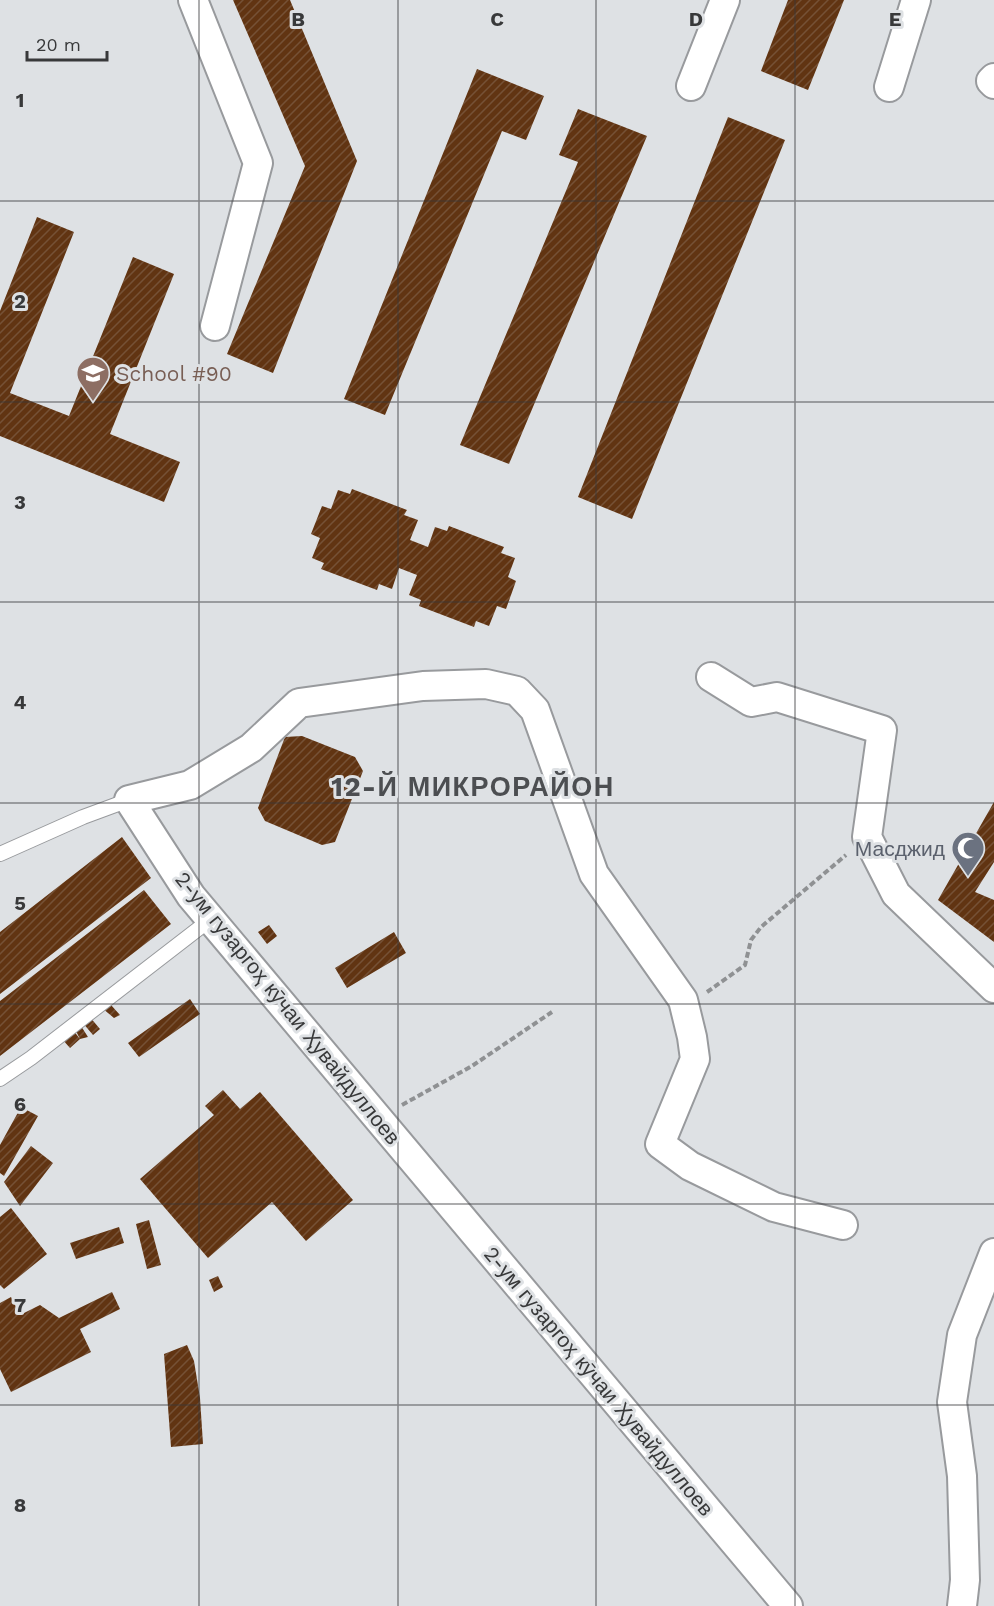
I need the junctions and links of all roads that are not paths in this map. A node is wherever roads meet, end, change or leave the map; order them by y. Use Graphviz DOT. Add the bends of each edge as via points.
graph roads {
  1 [pos="193,0"];
  2 [pos="725,0"];
  3 [pos="916,0"];
  4 [pos="994,78"];
  5 [pos="994,84"];
  6 [pos="691,86"];
  7 [pos="889,87"];
  8 [pos="215,326"];
  9 [pos="711,677"];
  10 [pos="129,801"];
  11 [pos="0,854"];
  12 [pos="211,919"];
  13 [pos="994,988"];
  14 [pos="0,1079"];
  15 [pos="843,1225"];
  16 [pos="994,1253"];
  17 [pos="788,1606"];
  18 [pos="962,1606"];
  1 -- 8 [label="street" via="258,163"];
  2 -- 6 [label="street"];
  3 -- 7 [label="street"];
  4 -- 5 [label="street"];
  9 -- 13 [label="street" via="751,702 777,697 882,730 867,837 896,894"];
  10 -- 11 [label="lane"];
  10 -- 12 [label="street, 2-ум гузаргоҳ кӯчаи Ҳувайдуллоев" via="191,896"];
  10 -- 15 [label="street" via="190,785 251,748 299,704 423,686 486,684 517,691 535,710 594,874 683,1000 695,1059 660,1144 690,1166 774,1207"];
  12 -- 14 [label="lane"];
  12 -- 17 [label="street, 2-ум гузаргоҳ кӯчаи Ҳувайдуллоев"];
  16 -- 18 [label="street" via="962,1335 952,1402 962,1476"];
}
